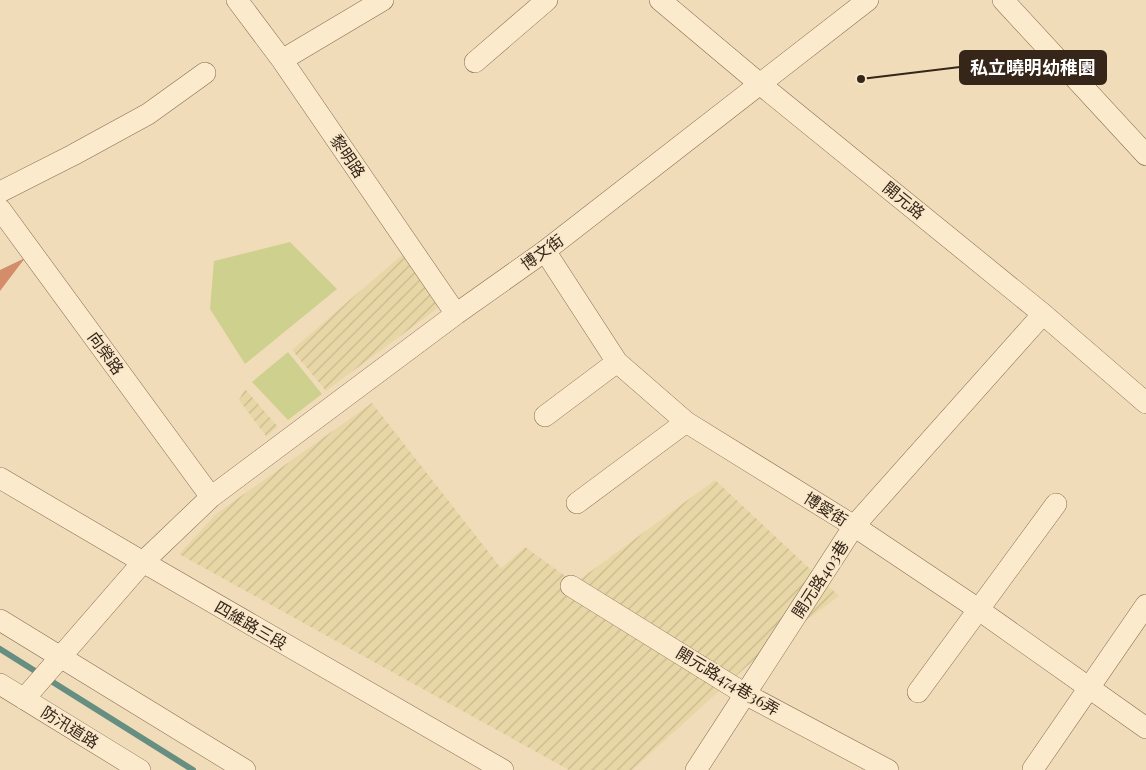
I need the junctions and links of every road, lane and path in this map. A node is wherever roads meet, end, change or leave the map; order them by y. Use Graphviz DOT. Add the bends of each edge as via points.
graph roads {
  1 [pos="237,0"];
  2 [pos="383,0"];
  3 [pos="547,0"];
  4 [pos="660,0"];
  5 [pos="868,0"];
  6 [pos="1003,0"];
  7 [pos="282,60"];
  8 [pos="475,62"];
  9 [pos="205,73"];
  10 [pos="760,84"];
  11 [pos="1146,155"];
  12 [pos="0,192"];
  13 [pos="0,209"];
  14 [pos="545,251"];
  15 [pos="456,314"];
  16 [pos="1043,314"];
  17 [pos="617,362"];
  18 [pos="1146,403"];
  19 [pos="545,416"];
  20 [pos="686,422"];
  21 [pos="0,478"];
  22 [pos="211,497"];
  23 [pos="577,503"];
  24 [pos="1056,504"];
  25 [pos="854,526"];
  26 [pos="143,562"];
  27 [pos="571,586"];
  28 [pos="1146,605"];
  29 [pos="978,609"];
  30 [pos="0,620"];
  31 [pos="60,657"];
  32 [pos="0,684"];
  33 [pos="1089,688"];
  34 [pos="918,692"];
  35 [pos="745,694"];
  36 [pos="24,699"];
  37 [pos="1146,728"];
  38 [pos="1033,769"];
  39 [pos="140,770"];
  40 [pos="245,770"];
  41 [pos="503,770"];
  42 [pos="696,770"];
  43 [pos="888,770"];
  1 -- 7 [label="street, 黎明路"];
  2 -- 7 [label="street"];
  3 -- 8 [label="street"];
  4 -- 10 [label="street, 開元路"];
  5 -- 10 [label="street, 博文街"];
  6 -- 11 [label="street"];
  7 -- 15 [label="street, 黎明路"];
  9 -- 12 [label="street" via="148,114"];
  10 -- 14 [label="street, 博文街"];
  10 -- 16 [label="street, 開元路"];
  13 -- 22 [label="street, 向榮路"];
  14 -- 15 [label="street, 博文街"];
  14 -- 17 [label="street, 博愛街"];
  15 -- 22 [label="street, 博文街"];
  16 -- 18 [label="street, 開元路"];
  16 -- 25 [label="street, 開元路403巷"];
  17 -- 19 [label="street"];
  17 -- 20 [label="street, 博愛街"];
  20 -- 23 [label="street"];
  20 -- 25 [label="street, 博愛街"];
  21 -- 26 [label="street, 四維路三段"];
  22 -- 26 [label="street, 博文街"];
  24 -- 29 [label="street"];
  25 -- 29 [label="street, 博愛街"];
  25 -- 35 [label="street, 開元路403巷"];
  26 -- 31 [label="street, 博文街"];
  26 -- 41 [label="street, 四維路三段"];
  27 -- 35 [label="street, 開元路474巷36弄"];
  28 -- 33 [label="street"];
  29 -- 33 [label="street, 博愛街"];
  29 -- 34 [label="street"];
  30 -- 31 [label="street"];
  31 -- 36 [label="street, 博文街"];
  31 -- 40 [label="street"];
  32 -- 36 [label="street, 防汛道路"];
  33 -- 37 [label="street, 博愛街"];
  33 -- 38 [label="street"];
  35 -- 42 [label="street, 開元路403巷"];
  35 -- 43 [label="street, 開元路474巷36弄"];
  36 -- 39 [label="street, 防汛道路"];
}
